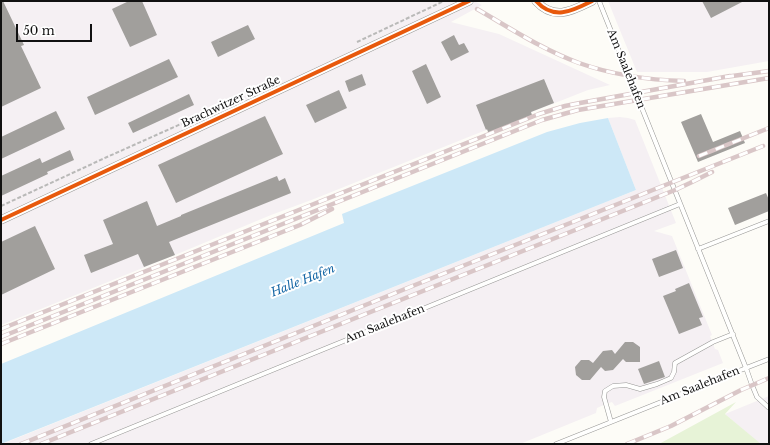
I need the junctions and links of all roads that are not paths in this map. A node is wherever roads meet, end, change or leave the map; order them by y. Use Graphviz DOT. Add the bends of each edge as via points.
graph roads {
  1 [pos="469,1"];
  2 [pos="536,1"];
  3 [pos="592,1"];
  4 [pos="599,1"];
  5 [pos="680,204"];
  6 [pos="1,220"];
  7 [pos="769,221"];
  8 [pos="698,249"];
  9 [pos="733,334"];
  10 [pos="769,359"];
  11 [pos="746,368"];
  12 [pos="769,408"];
  13 [pos="611,422"];
  14 [pos="91,444"];
  15 [pos="556,444"];
  1 -- 6 [label="street, Brachwitzer Straße"];
  2 -- 3 [label="street" via="546,10 562,14"];
  4 -- 5 [label="lane, Am Saalehafen"];
  5 -- 8 [label="lane, Am Saalehafen"];
  5 -- 14 [label="lane, Am Saalehafen"];
  7 -- 8 [label="lane"];
  8 -- 9 [label="lane, Am Saalehafen"];
  9 -- 11 [label="lane, Am Saalehafen"];
  9 -- 13 [label="lane" via="675,363 671,378 640,388 613,386 605,391 604,397"];
  10 -- 11 [label="lane"];
  11 -- 12 [label="lane" via="757,397"];
  11 -- 13 [label="lane, Am Saalehafen"];
  13 -- 15 [label="lane, Am Saalehafen"];
}
